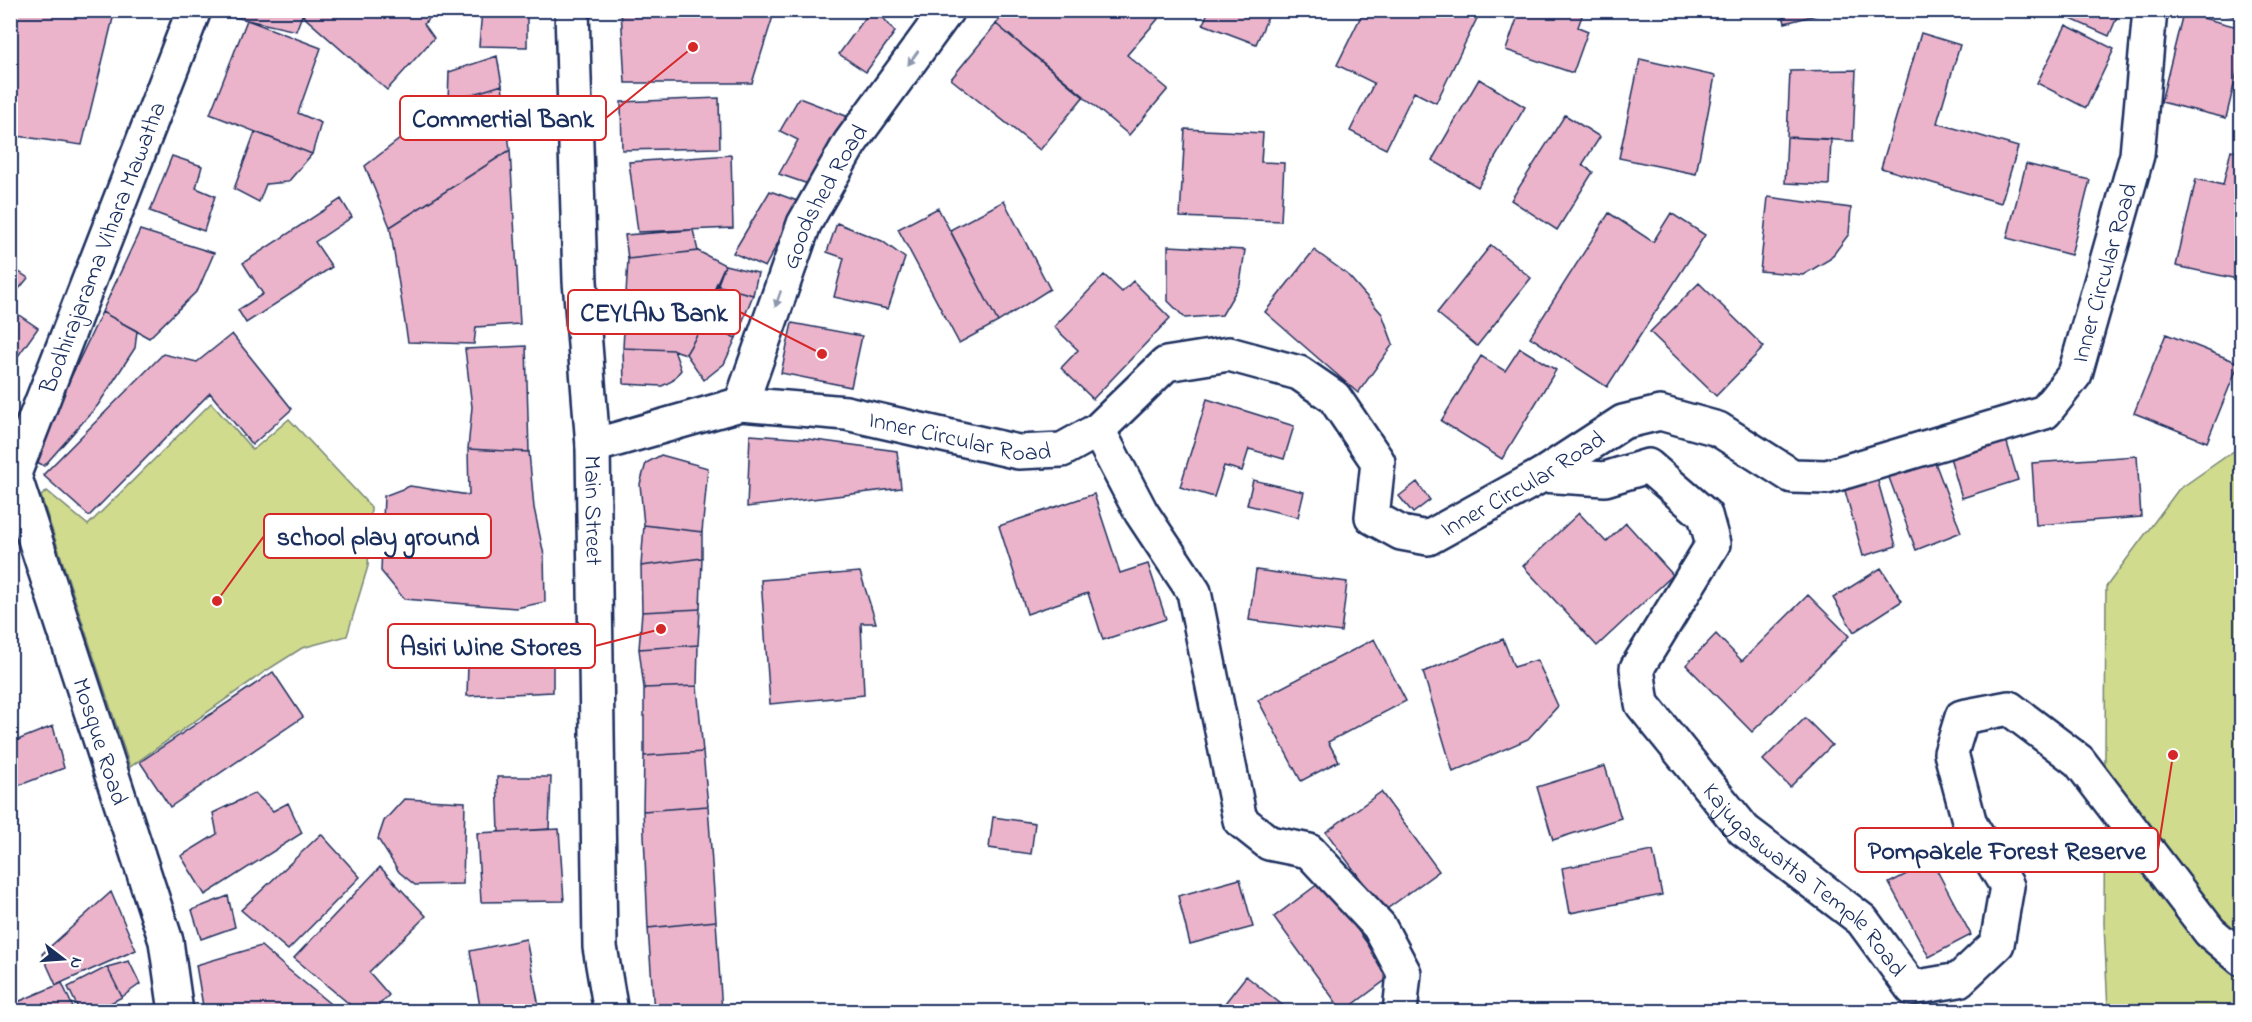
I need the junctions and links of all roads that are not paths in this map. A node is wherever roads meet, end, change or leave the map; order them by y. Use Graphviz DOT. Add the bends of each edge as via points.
graph roads {
  1 [pos="194,10"];
  2 [pos="572,10"];
  3 [pos="947,10"];
  4 [pos="2150,10"];
  5 [pos="741,405"];
  6 [pos="1098,430"];
  7 [pos="593,446"];
  8 [pos="1542,475"];
  9 [pos="12,480"];
  10 [pos="2241,959"];
  11 [pos="176,1011"];
  12 [pos="611,1011"];
  13 [pos="1400,1011"];
  1 -- 9 [label="main road, Bodhirajarama Vihara Mawatha"];
  2 -- 7 [label="main road, Main Street" via="580,281"];
  3 -- 5 [label="main road, Goodshed Road, one-way" via="850,143 804,224"];
  4 -- 8 [label="main road, Inner Circular Road" via="2138,155 2075,374 2045,411 1827,477 1792,476 1718,429 1660,413 1623,422"];
  5 -- 6 [label="main road, Inner Circular Road" via="846,413 1018,452 1062,450"];
  5 -- 7 [label="main road, Inner Circular Road"];
  6 -- 8 [label="main road, Inner Circular Road" via="1166,364 1229,354 1299,373 1334,397 1378,462 1372,517 1401,533 1428,538"];
  6 -- 13 [label="main road" via="1142,512 1194,592 1240,820 1269,843 1310,851 1379,926 1404,973"];
  7 -- 12 [label="main road, Main Street" via="600,946"];
  8 -- 10 [label="main road, Kajugaswatta Temple Road" via="1605,479 1648,466 1705,515 1713,544 1637,668 1642,704 1744,830 1862,920 1912,988 1959,980 1997,944 2007,886 1970,824 1951,753 1962,717 2009,708 2079,761 2210,932"];
  9 -- 11 [label="main road, Mosque Road" via="166,941"];
}
